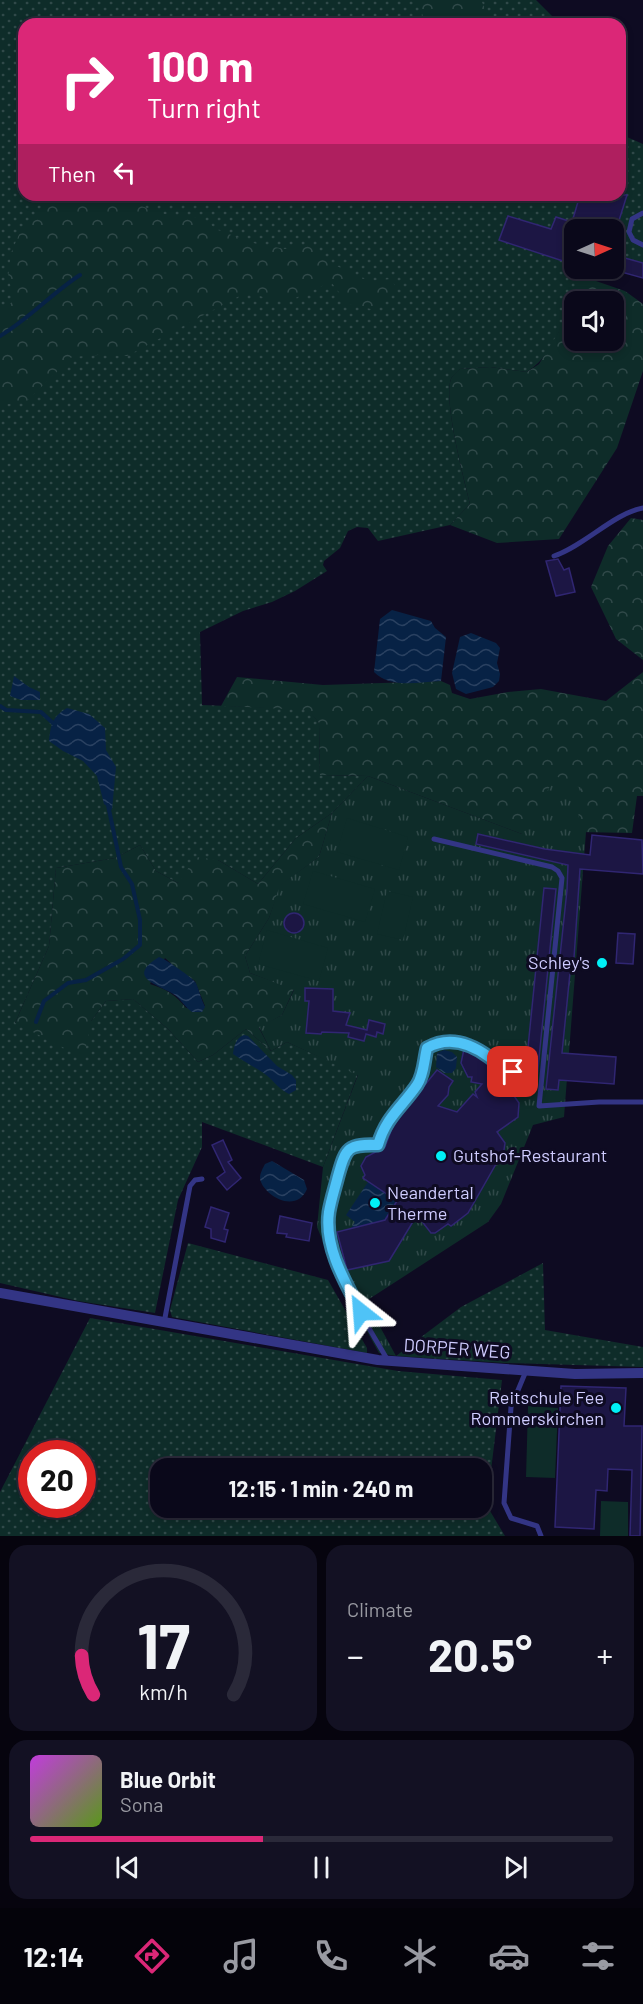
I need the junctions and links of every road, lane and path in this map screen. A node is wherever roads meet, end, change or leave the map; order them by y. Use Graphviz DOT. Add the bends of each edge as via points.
graph roads {
  1 [pos="643,213"];
  2 [pos="643,245"];
  3 [pos="643,508"];
  4 [pos="554,556"];
  5 [pos="434,839"];
  6 [pos="513,1072"];
  7 [pos="643,1102"];
  8 [pos="202,1179"];
  9 [pos="0,1293"];
  10 [pos="164,1323"];
  11 [pos="388,1361"];
  12 [pos="526,1371"];
  13 [pos="643,1373"];
  14 [pos="541,1536"];
  1 -- 2 [label="lane" via="632,219 629,228 633,240"];
  3 -- 4 [label="lane"];
  5 -- 7 [label="lane" via="552,867 562,878 539,1106"];
  6 -- 11 [label="lane" via="464,1044 437,1042 427,1048 417,1085 383,1129 378,1145 356,1144 343,1160 329,1213 333,1253"];
  8 -- 10 [label="lane" via="190,1186"];
  9 -- 10 [label="street, DORPER WEG"];
  10 -- 11 [label="street, DORPER WEG"];
  11 -- 12 [label="street, DORPER WEG"];
  12 -- 13 [label="street, DORPER WEG"];
  12 -- 14 [label="lane" via="511,1407 504,1503 511,1518 537,1526"];
}
